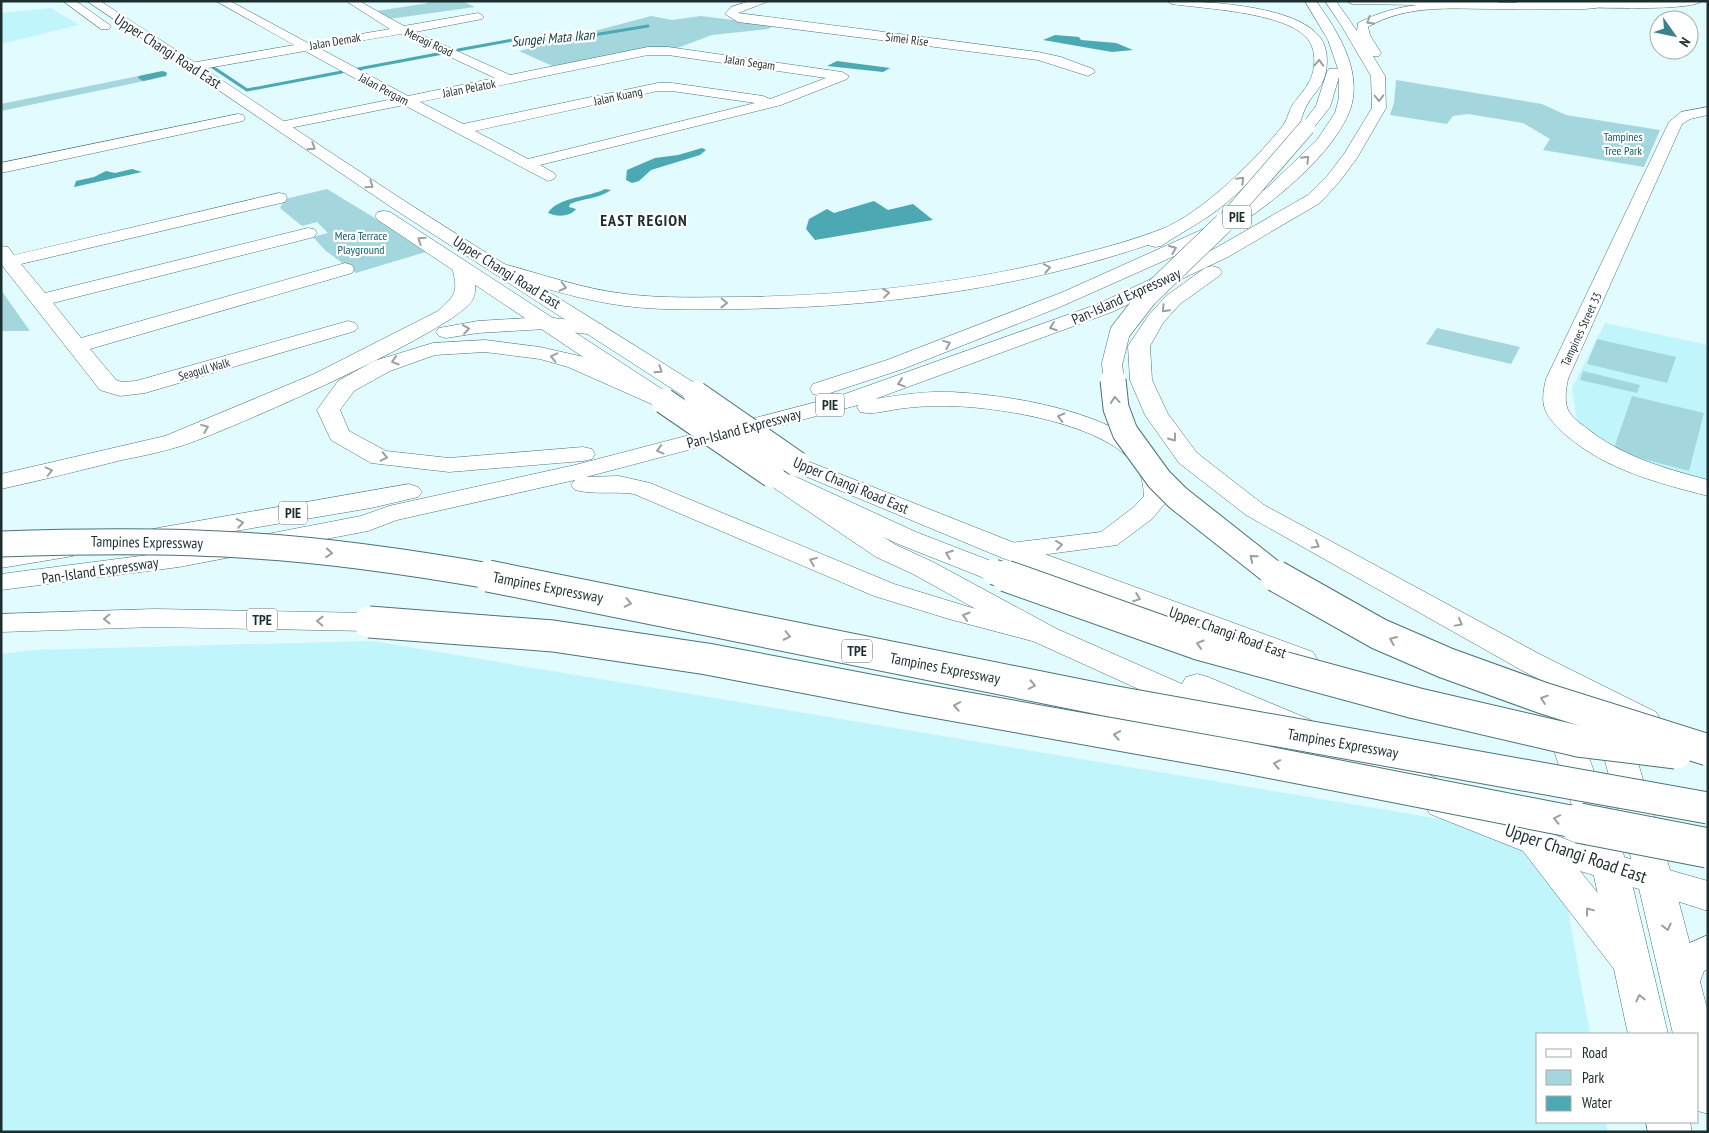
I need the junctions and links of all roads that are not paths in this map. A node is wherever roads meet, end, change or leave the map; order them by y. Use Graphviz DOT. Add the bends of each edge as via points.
graph roads {
  1 [pos="68,1"];
  2 [pos="92,1"];
  3 [pos="221,1"];
  4 [pos="351,1"];
  5 [pos="764,1"];
  6 [pos="1172,1"];
  7 [pos="1352,1"];
  8 [pos="1519,1"];
  9 [pos="1669,1"];
  10 [pos="1697,1"];
  11 [pos="1596,4"];
  12 [pos="1312,5"];
  13 [pos="1333,6"];
  14 [pos="114,16"];
  15 [pos="478,17"];
  16 [pos="98,21"];
  17 [pos="1324,24"];
  18 [pos="402,30"];
  19 [pos="117,34"];
  20 [pos="304,46"];
  21 [pos="657,50"];
  22 [pos="191,67"];
  23 [pos="1088,72"];
  24 [pos="1378,76"];
  25 [pos="510,80"];
  26 [pos="221,85"];
  27 [pos="1329,87"];
  28 [pos="205,91"];
  29 [pos="406,100"];
  30 [pos="776,102"];
  31 [pos="221,106"];
  32 [pos="1708,110"];
  33 [pos="1303,116"];
  34 [pos="238,118"];
  35 [pos="254,120"];
  36 [pos="276,123"];
  37 [pos="462,129"];
  38 [pos="527,164"];
  39 [pos="1,168"];
  40 [pos="548,176"];
  41 [pos="279,198"];
  42 [pos="368,206"];
  43 [pos="1272,225"];
  44 [pos="1170,232"];
  45 [pos="308,233"];
  46 [pos="5,256"];
  47 [pos="461,267"];
  48 [pos="345,269"];
  49 [pos="500,269"];
  50 [pos="528,286"];
  51 [pos="508,297"];
  52 [pos="40,300"];
  53 [pos="1016,316"];
  54 [pos="545,323"];
  55 [pos="348,327"];
  56 [pos="596,329"];
  57 [pos="76,346"];
  58 [pos="385,347"];
  59 [pos="664,401"];
  60 [pos="583,454"];
  61 [pos="772,475"];
  62 [pos="1,482"];
  63 [pos="584,485"];
  64 [pos="1708,488"];
  65 [pos="368,523"];
  66 [pos="1,544"];
  67 [pos="1,560"];
  68 [pos="1002,561"];
  69 [pos="923,568"];
  70 [pos="1,582"];
  71 [pos="1,624"];
  72 [pos="1047,636"];
  73 [pos="1534,664"];
  74 [pos="1564,732"];
  75 [pos="1617,746"];
  76 [pos="1708,750"];
  77 [pos="1708,758"];
  78 [pos="1441,804"];
  79 [pos="1708,808"];
  80 [pos="1535,842"];
  81 [pos="1708,848"];
  82 [pos="1610,867"];
  83 [pos="1655,880"];
  84 [pos="1708,896"];
  85 [pos="1708,951"];
  86 [pos="1631,962"];
  87 [pos="1680,982"];
  88 [pos="1648,1033"];
  89 [pos="1693,1033"];
  90 [pos="1699,1059"];
  91 [pos="1708,1094"];
  1 -- 16 [label="main road, Upper Changi Road East"];
  2 -- 14 [label="main road, Upper Changi Road East"];
  3 -- 20 [label="main road, Jalan Pergam"];
  4 -- 18 [label="main road, Meragi Road"];
  5 -- 23 [label="main road, Simei Rise" via="734,10 731,14 738,18 1038,56"];
  33 -- 6 [label="main road, one-way" via="1320,68 1320,52 1315,38 1305,28 1247,10"];
  7 -- 11 [label="main road"];
  8 -- 9 [label="main road"];
  10 -- 11 [label="main road"];
  11 -- 24 [label="main road, one-way" via="1428,6 1385,13 1362,26 1380,66"];
  12 -- 17 [label="main road, Pan-Island Expressway / PIE"];
  13 -- 24 [label="main road, Pan-Island Expressway / PIE"];
  14 -- 16 [label="main road"];
  14 -- 22 [label="main road, Upper Changi Road East"];
  15 -- 18 [label="main road, Jalan Demak"];
  16 -- 19 [label="main road, Upper Changi Road East"];
  17 -- 27 [label="main road" via="1333,61 1334,74"];
  53 -- 17 [label="main road, Pan-Island Expressway / PIE, one-way" via="1067,298 1226,226 1262,200 1303,163 1336,124 1345,101 1343,61"];
  18 -- 20 [label="main road, Jalan Demak"];
  18 -- 25 [label="main road, Meragi Road"];
  20 -- 22 [label="main road, Jalan Demak"];
  20 -- 29 [label="main road, Jalan Pergam"];
  21 -- 25 [label="main road, Jalan Pelatok"];
  21 -- 30 [label="main road, Jalan Segam" via="842,76"];
  22 -- 26 [label="main road, Upper Changi Road East"];
  24 -- 43 [label="main road, Pan-Island Expressway / PIE, one-way" via="1379,108 1351,155 1314,199"];
  25 -- 29 [label="main road, Jalan Pelatok"];
  26 -- 28 [label="main road"];
  26 -- 35 [label="main road, Upper Changi Road East"];
  27 -- 33 [label="main road"];
  27 -- 33 [label="main road" via="1323,107"];
  29 -- 36 [label="main road, Jalan Pelatok"];
  29 -- 37 [label="main road, Jalan Pergam"];
  30 -- 37 [label="main road, Jalan Kuang" via="658,87"];
  30 -- 38 [label="main road"];
  31 -- 34 [label="main road, Upper Changi Road East"];
  32 -- 64 [label="main road, Tampines Street 33" via="1686,115 1676,122 1557,379 1554,398 1555,407 1566,423 1603,452 1637,467"];
  44 -- 33 [label="main road, one-way" via="1219,201 1292,123"];
  76 -- 33 [label="main road, one-way, bridge" via="1543,698 1446,663 1379,634 1267,569 1178,498 1159,479 1125,432 1116,408 1112,364 1120,332 1147,297 1229,218"];
  34 -- 35 [label="main road, Upper Changi Road East"];
  34 -- 39 [label="main road"];
  35 -- 36 [label="main road, Jalan Pelatok"];
  36 -- 49 [label="main road, Upper Changi Road East, one-way"];
  37 -- 38 [label="main road, Jalan Pergam"];
  38 -- 40 [label="main road, Jalan Pergam"];
  41 -- 46 [label="main road, Seagull Walk"];
  47 -- 42 [label="main road, Upper Changi Road East, one-way"];
  43 -- 65 [label="main road, Pan-Island Expressway / PIE, one-way" via="1105,308 856,398 578,472 389,514"];
  43 -- 73 [label="main road, one-way" via="1256,242 1173,300 1155,320 1139,346 1141,380 1157,415 1188,458 1255,510"];
  49 -- 44 [label="main road, one-way" via="562,287 626,300 766,303 861,296 999,278 1067,264"];
  44 -- 53 [label="main road" via="1134,257"];
  45 -- 52 [label="main road"];
  46 -- 52 [label="main road, Seagull Walk"];
  47 -- 51 [label="main road, Upper Changi Road East"];
  47 -- 58 [label="main road" via="466,285 463,299 446,315"];
  48 -- 57 [label="main road"];
  49 -- 50 [label="main road, Upper Changi Road East"];
  50 -- 51 [label="main road"];
  50 -- 56 [label="main road, Upper Changi Road East"];
  51 -- 54 [label="main road, Upper Changi Road East"];
  52 -- 57 [label="main road, Seagull Walk"];
  60 -- 53 [label="main road, Pan-Island Expressway / PIE, one-way" via="828,387"];
  54 -- 56 [label="main road"];
  58 -- 54 [label="main road, one-way" via="430,334"];
  54 -- 59 [label="main road, Upper Changi Road East"];
  55 -- 57 [label="main road, Seagull Walk" via="137,388 120,389 108,385"];
  56 -- 68 [label="main road, Upper Changi Road East, one-way, bridge" via="797,464"];
  62 -- 58 [label="main road, one-way" via="173,441 322,379"];
  59 -- 60 [label="main road, one-way" via="576,362 485,346 433,350 382,366 346,386 328,410 339,435 380,458 449,465"];
  59 -- 61 [label="main road, Upper Changi Road East, bridge"];
  67 -- 60 [label="main road, Pan-Island Expressway / PIE, one-way" via="371,500"];
  68 -- 61 [label="main road, one-way" via="907,538"];
  61 -- 69 [label="main road, Upper Changi Road East" via="863,537"];
  63 -- 65 [label="main road" via="387,524"];
  68 -- 63 [label="main road, one-way" via="1108,539 1143,513 1157,497 1155,478 1142,458 1115,436 1084,423 1007,405 949,398 864,408 703,456"];
  72 -- 63 [label="main road, one-way" via="884,590 641,488 619,484"];
  65 -- 70 [label="main road, Pan-Island Expressway / PIE" via="179,559"];
  66 -- 79 [label="main road, Tampines Expressway / TPE, one-way, bridge" via="204,542 337,554 458,570 908,662"];
  68 -- 74 [label="main road, Upper Changi Road East, one-way" via="1212,627 1415,697"];
  77 -- 68 [label="main road, one-way, bridge" via="1578,741 1415,704 1198,644"];
  69 -- 72 [label="main road, Upper Changi Road East"];
  69 -- 78 [label="main road, Upper Changi Road East" via="994,592 1404,776 1424,787"];
  81 -- 71 [label="main road, TPE, one-way, bridge" via="1242,757 707,659 552,636 369,622 155,618"];
  72 -- 78 [label="main road, Upper Changi Road East" via="1297,747"];
  73 -- 75 [label="main road" via="1601,717"];
  73 -- 76 [label="main road"];
  74 -- 75 [label="main road, Upper Changi Road East"];
  74 -- 82 [label="main road"];
  75 -- 77 [label="main road, Upper Changi Road East" via="1643,752"];
  75 -- 83 [label="main road"];
  78 -- 80 [label="main road, Upper Changi Road East"];
  80 -- 82 [label="main road, Upper Changi Road East"];
  86 -- 80 [label="main road, one-way"];
  82 -- 83 [label="main road, Upper Changi Road East"];
  82 -- 86 [label="main road"];
  83 -- 84 [label="main road, Upper Changi Road East"];
  83 -- 87 [label="main road, one-way"];
  85 -- 87 [label="main road" via="1688,961"];
  88 -- 86 [label="main road, one-way"];
  87 -- 89 [label="main road"];
  90 -- 91 [label="main road"];
}
